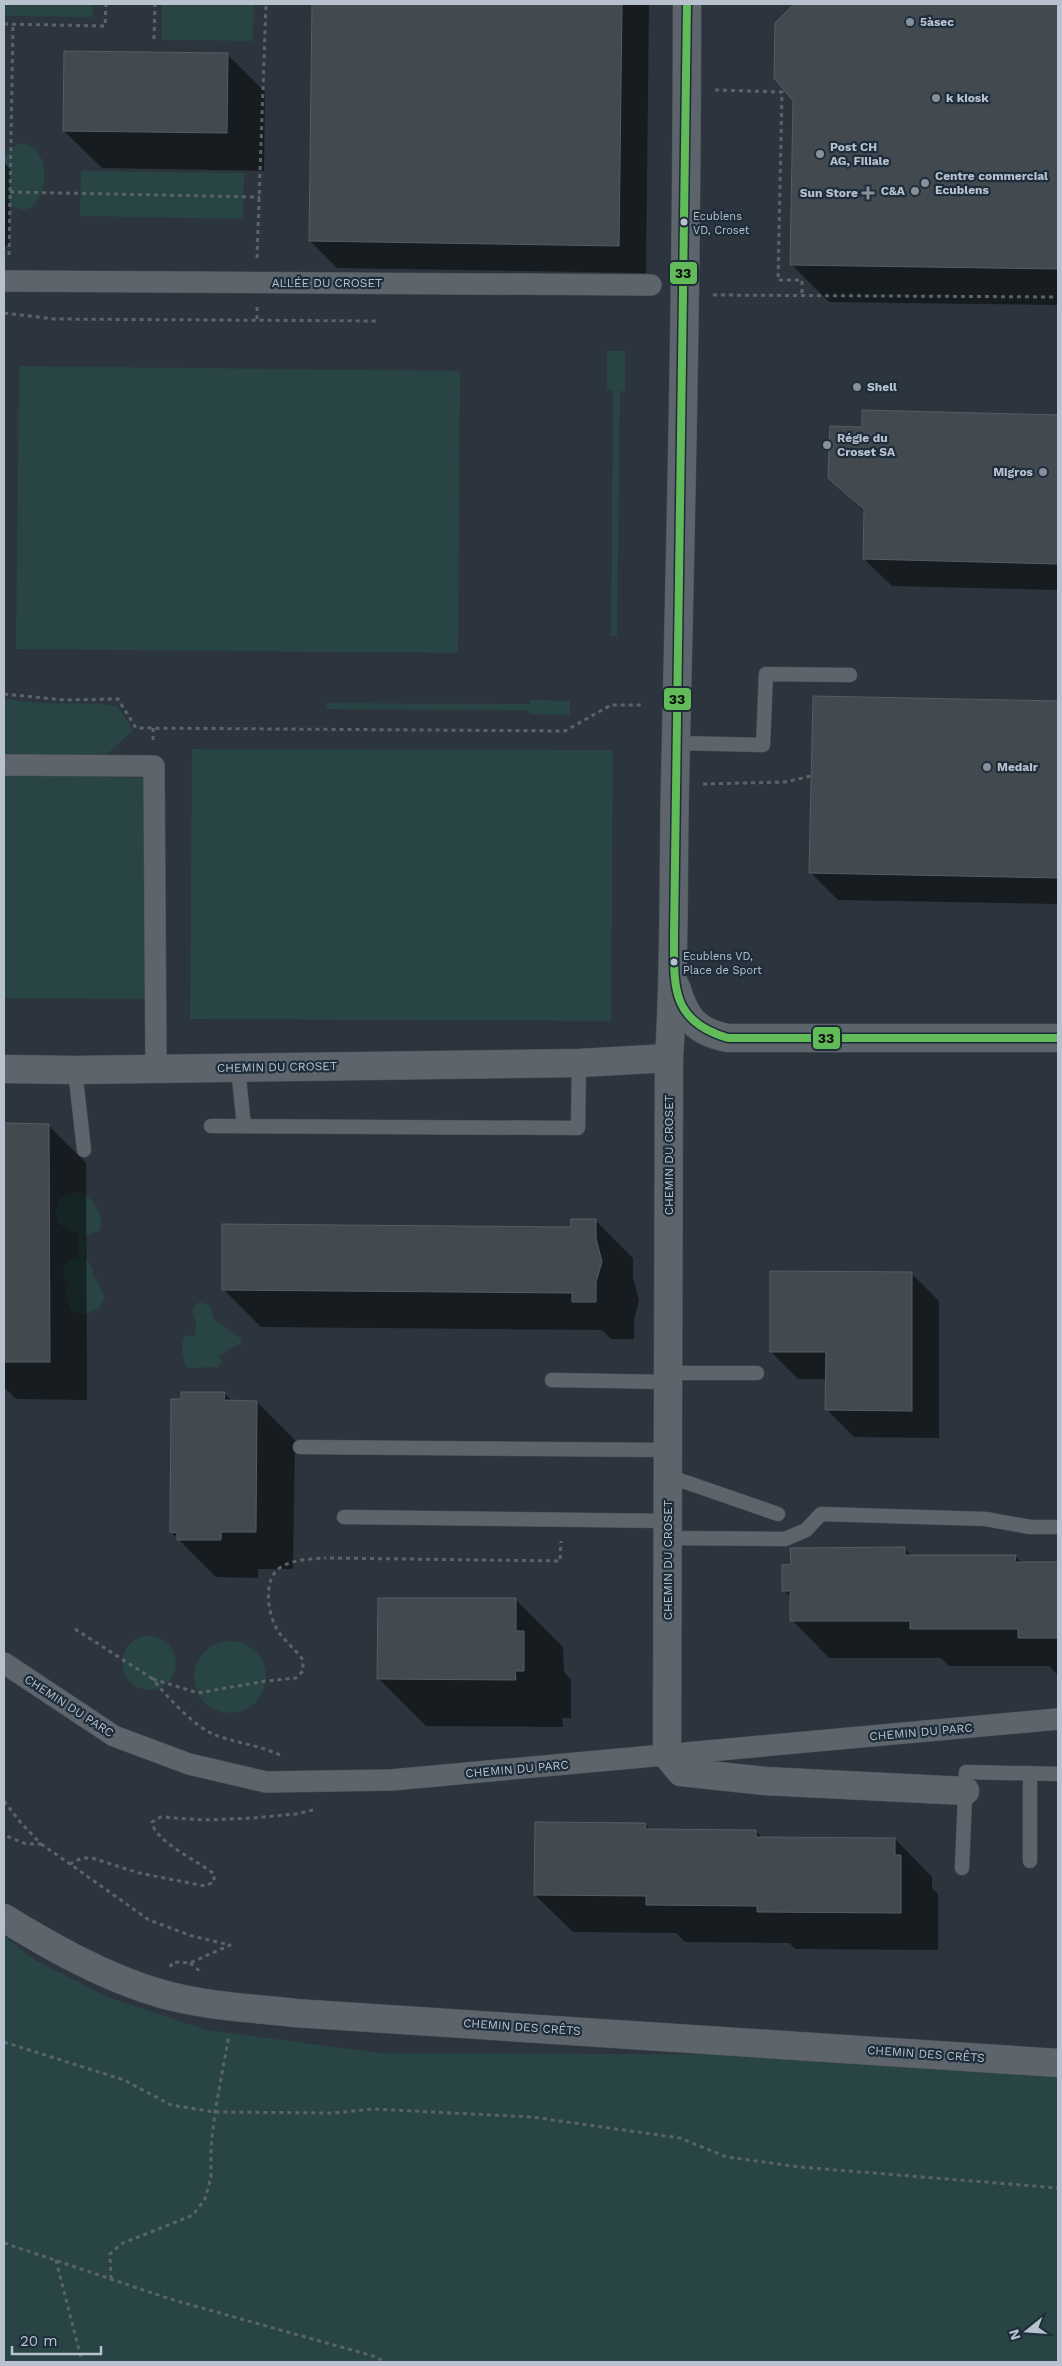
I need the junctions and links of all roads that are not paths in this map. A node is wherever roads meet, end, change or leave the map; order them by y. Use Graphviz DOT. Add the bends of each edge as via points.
graph roads {
  1 [pos="687,4"];
  2 [pos="6,281"];
  3 [pos="651,285"];
  4 [pos="850,675"];
  5 [pos="677,743"];
  6 [pos="4,765"];
  7 [pos="674,980"];
  8 [pos="1058,1038"];
  9 [pos="669,1058"];
  10 [pos="579,1063"];
  11 [pos="238,1068"];
  12 [pos="4,1069"];
  13 [pos="156,1069"];
  14 [pos="75,1070"];
  15 [pos="211,1126"];
  16 [pos="244,1126"];
  17 [pos="84,1150"];
  18 [pos="757,1374"];
  19 [pos="668,1377"];
  20 [pos="552,1380"];
  21 [pos="300,1447"];
  22 [pos="668,1463"];
  23 [pos="778,1514"];
  24 [pos="344,1517"];
  25 [pos="1058,1527"];
  26 [pos="668,1529"];
  27 [pos="4,1663"];
  28 [pos="1058,1719"];
  29 [pos="667,1756"];
  30 [pos="1030,1774"];
  31 [pos="1058,1774"];
  32 [pos="965,1791"];
  33 [pos="1030,1861"];
  34 [pos="962,1868"];
  35 [pos="4,1918"];
  36 [pos="1058,2063"];
  1 -- 5 [label="street, CHEMIN DU CROSET"];
  2 -- 3 [label="street, ALLÉE DU CROSET"];
  4 -- 5 [label="lane" via="766,674 762,745"];
  5 -- 7 [label="street, CHEMIN DU CROSET"];
  6 -- 13 [label="street" via="154,766"];
  7 -- 8 [label="street" via="682,1006 700,1030 728,1038"];
  7 -- 9 [label="street, CHEMIN DU CROSET"];
  9 -- 10 [label="street, CHEMIN DU CROSET"];
  9 -- 19 [label="street, CHEMIN DU CROSET"];
  10 -- 11 [label="street, CHEMIN DU CROSET"];
  10 -- 16 [label="lane" via="578,1128"];
  11 -- 13 [label="street, CHEMIN DU CROSET"];
  11 -- 16 [label="lane"];
  12 -- 14 [label="street, CHEMIN DU CROSET"];
  13 -- 14 [label="street, CHEMIN DU CROSET"];
  14 -- 17 [label="lane"];
  15 -- 16 [label="lane"];
  18 -- 19 [label="lane"];
  19 -- 20 [label="lane"];
  19 -- 22 [label="street, CHEMIN DU CROSET"];
  21 -- 22 [label="lane"];
  22 -- 23 [label="lane"];
  22 -- 26 [label="street, CHEMIN DU CROSET"];
  24 -- 26 [label="lane"];
  25 -- 26 [label="lane" via="1030,1527 986,1519 821,1514 806,1530 785,1538"];
  26 -- 29 [label="street, CHEMIN DU CROSET"];
  27 -- 29 [label="street, CHEMIN DU PARC" via="114,1736 189,1764 266,1782 392,1780"];
  28 -- 29 [label="street, CHEMIN DU PARC"];
  29 -- 32 [label="street" via="681,1772"];
  30 -- 31 [label="lane"];
  30 -- 32 [label="lane" via="966,1772"];
  30 -- 33 [label="lane"];
  32 -- 34 [label="lane"];
  35 -- 36 [label="street, CHEMIN DES CRÊTS" via="87,1964 162,1994 235,2007"];
}
